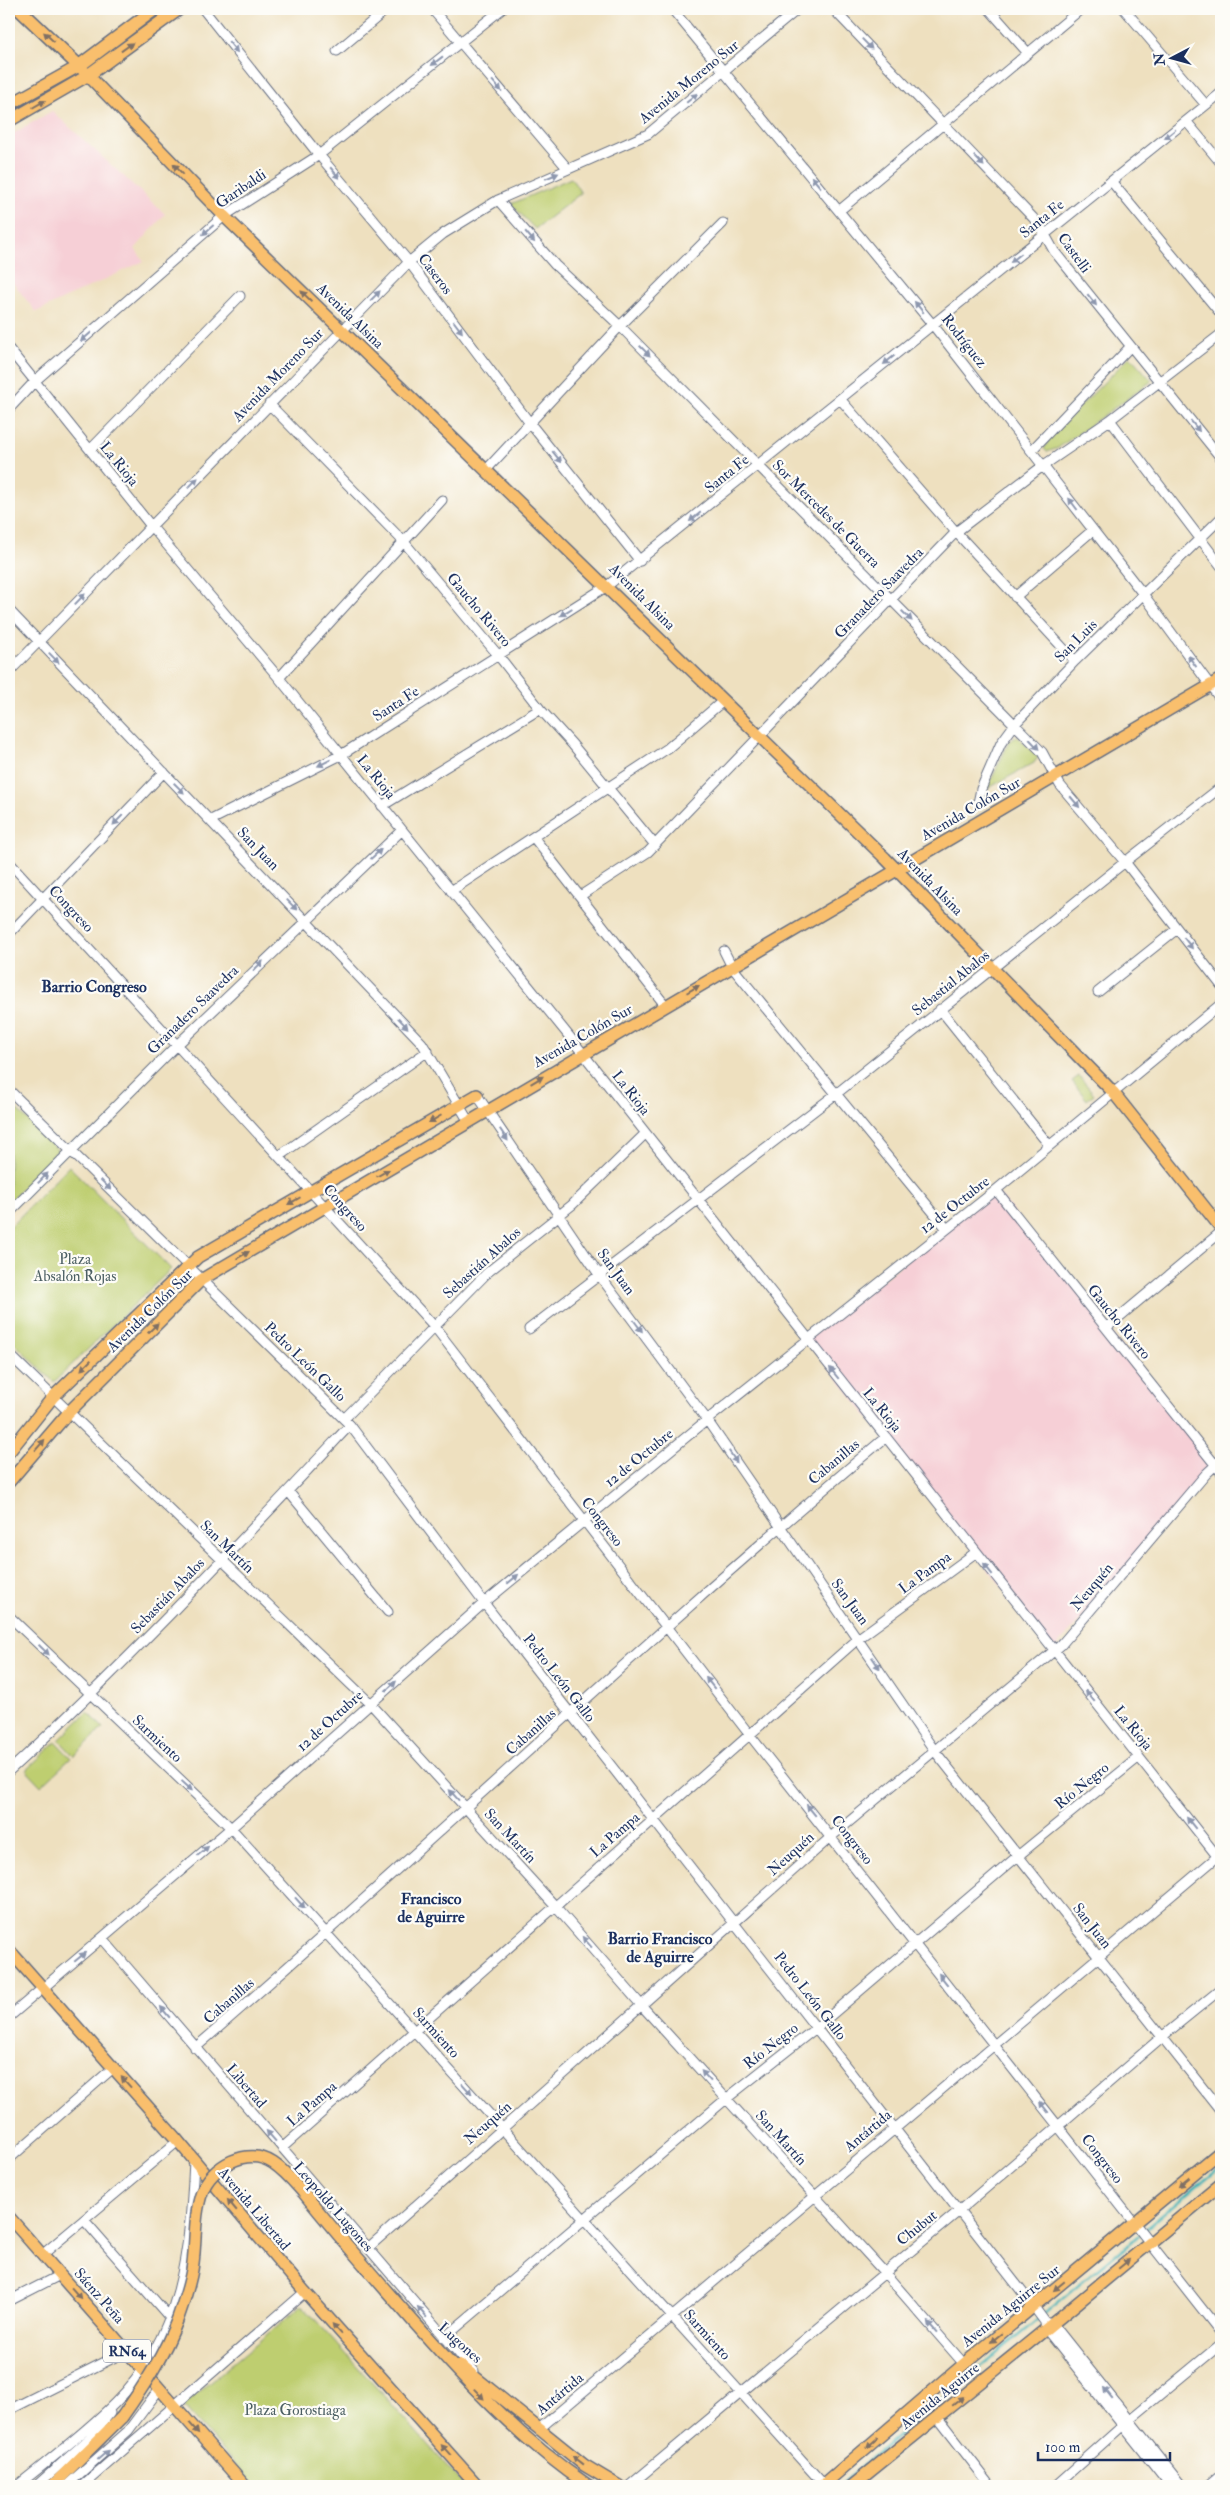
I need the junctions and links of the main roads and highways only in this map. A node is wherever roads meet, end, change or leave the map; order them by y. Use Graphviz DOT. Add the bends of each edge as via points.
graph roads {
  1 [pos="19,9"];
  2 [pos="155,9"];
  3 [pos="179,9"];
  4 [pos="79,66"];
  5 [pos="87,76"];
  6 [pos="9,105"];
  7 [pos="9,121"];
  8 [pos="1221,680"];
  9 [pos="896,870"];
  10 [pos="477,1095"];
  11 [pos="1221,1230"];
  12 [pos="9,1452"];
  13 [pos="9,1482"];
  14 [pos="9,1950"];
  15 [pos="1221,2151"];
  16 [pos="1221,2184"];
  17 [pos="9,2217"];
  18 [pos="411,2319"];
  19 [pos="52,2486"];
  20 [pos="245,2486"];
  21 [pos="478,2486"];
  22 [pos="589,2486"];
  23 [pos="619,2486"];
  24 [pos="824,2486"];
  25 [pos="852,2486"];
  4 -- 1 [label="highway, Avenida Alsina, one-way"];
  2 -- 4 [label="highway"];
  5 -- 3 [label="highway, one-way"];
  4 -- 5 [label="main road, Avenida Alsina"];
  4 -- 6 [label="main road"];
  7 -- 5 [label="main road, one-way"];
  9 -- 5 [label="main road, Avenida Alsina, one-way" via="224,216"];
  8 -- 9 [label="main road, Avenida Colón Sur"];
  9 -- 11 [label="main road, Avenida Alsina" via="1113,1092"];
  13 -- 9 [label="main road, Avenida Colón Sur, one-way" via="69,1412 201,1280"];
  10 -- 12 [label="main road, Avenida Colón Sur, one-way" via="198,1257 54,1397"];
  21 -- 14 [label="main road, Avenida Libertad, one-way" via="304,2292 178,2141"];
  15 -- 24 [label="main road, Avenida Aguirre Sur, one-way" via="1136,2226 964,2364"];
  25 -- 16 [label="main road, Avenida Aguirre, one-way" via="938,2418 1147,2241"];
  17 -- 20 [label="main road, Sáenz Peña / RN64, one-way"];
  18 -- 19 [label="main road, Leopoldo Lugones, bridge" via="282,2170 260,2158 238,2159 210,2177 202,2192 193,2267 177,2320 152,2373 122,2417"];
  18 -- 22 [label="main road, Leopoldo Lugones, one-way" via="480,2396 531,2444"];
  23 -- 18 [label="main road, Lugones, one-way" via="584,2465 539,2429"];
}
